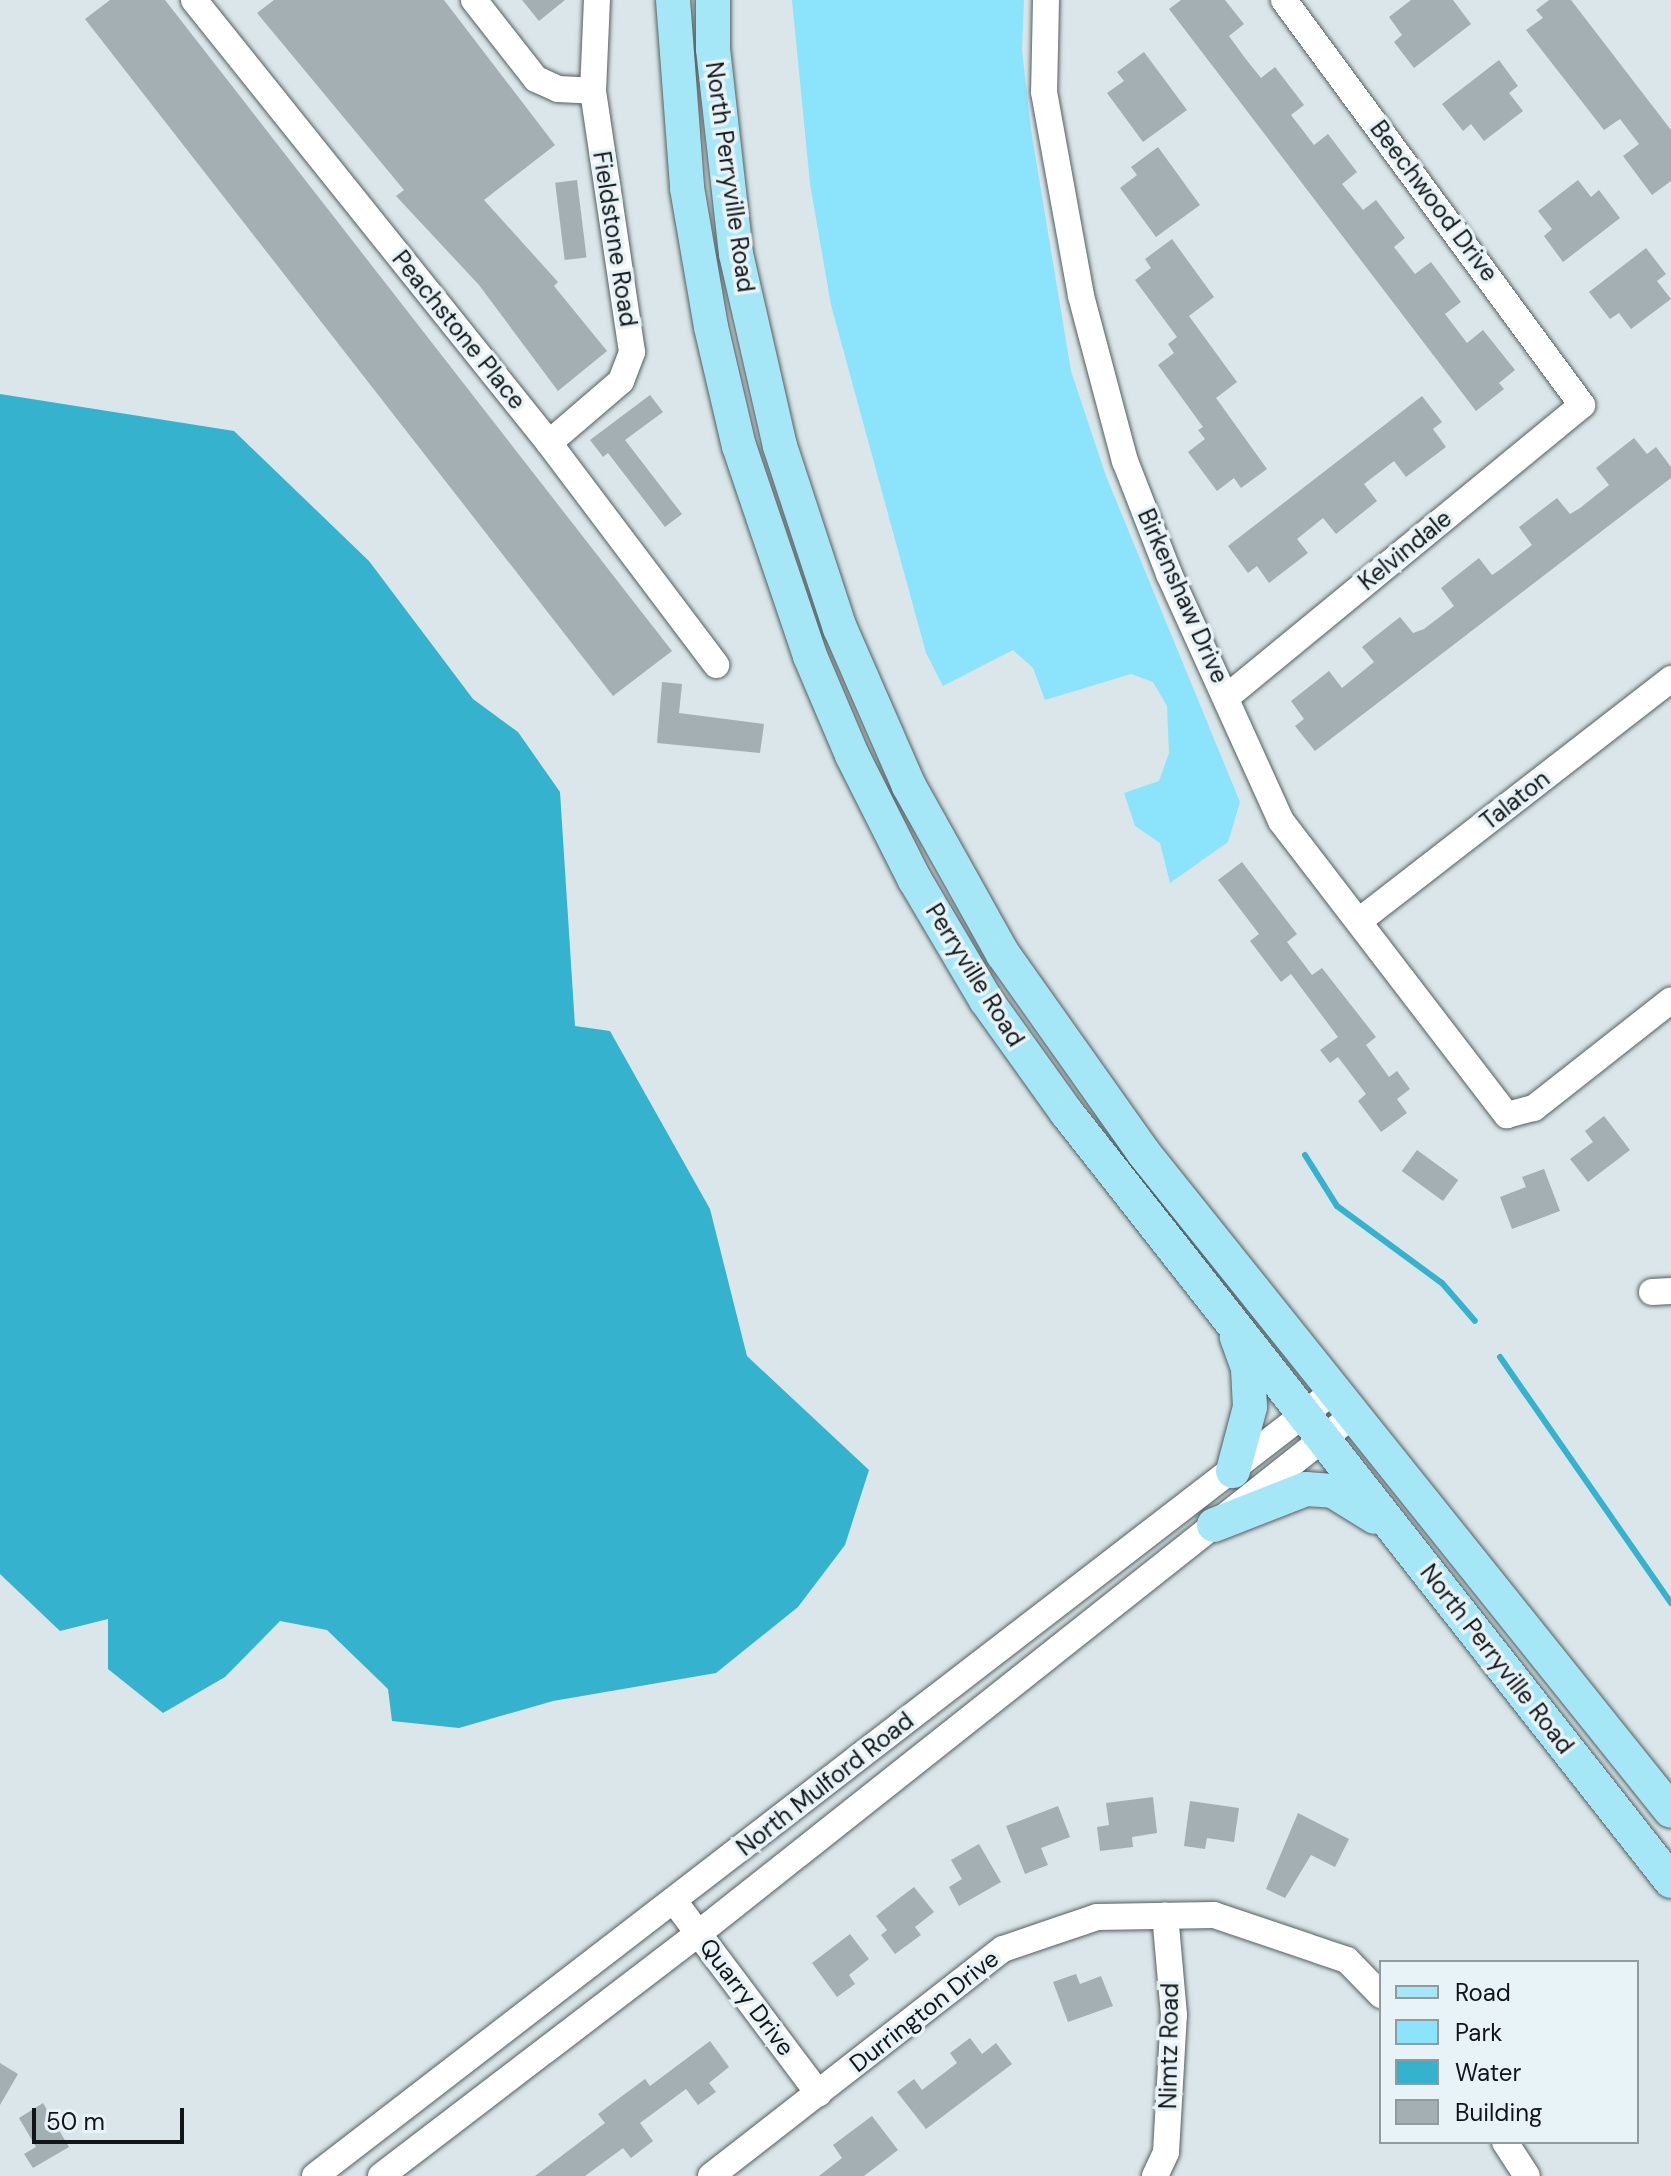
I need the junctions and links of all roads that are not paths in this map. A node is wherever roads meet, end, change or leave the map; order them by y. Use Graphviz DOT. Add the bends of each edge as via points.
graph roads {
  1 [pos="194,0"];
  2 [pos="474,0"];
  3 [pos="597,0"];
  4 [pos="673,0"];
  5 [pos="713,0"];
  6 [pos="1046,0"];
  7 [pos="1284,0"];
  8 [pos="593,91"];
  9 [pos="1582,405"];
  10 [pos="549,443"];
  11 [pos="739,446"];
  12 [pos="780,446"];
  13 [pos="716,665"];
  14 [pos="1671,679"];
  15 [pos="1228,696"];
  16 [pos="1359,921"];
  17 [pos="1671,1000"];
  18 [pos="1231,1322"];
  19 [pos="1343,1403"];
  20 [pos="1314,1426"];
  21 [pos="1233,1471"];
  22 [pos="1214,1525"];
  23 [pos="1397,1533"];
  24 [pos="1671,1811"];
  25 [pos="1671,1881"];
  26 [pos="674,1901"];
  27 [pos="1165,1915"];
  28 [pos="699,1933"];
  29 [pos="1379,1993"];
  30 [pos="819,2094"];
  31 [pos="1506,2144"];
  32 [pos="315,2176"];
  33 [pos="381,2176"];
  34 [pos="711,2176"];
  35 [pos="1155,2176"];
  36 [pos="1527,2176"];
  1 -- 10 [label="street, Peachstone Place"];
  2 -- 8 [label="street" via="536,79 558,89"];
  3 -- 8 [label="street, Fieldstone Road"];
  4 -- 11 [label="main road, North Perryville Road" via="687,188"];
  5 -- 12 [label="main road, North Perryville Road" via="713,49 736,254"];
  6 -- 15 [label="street, Birkenshaw Drive" via="1044,92 1081,296 1125,461 1169,574"];
  7 -- 9 [label="street, Beechwood Drive"];
  8 -- 10 [label="street, Fieldstone Road" via="632,352 621,381"];
  9 -- 15 [label="street, Kelvindale"];
  10 -- 13 [label="street, Peachstone Place"];
  11 -- 18 [label="main road, Perryville Road" via="810,656 915,880 986,1000"];
  12 -- 19 [label="main road, Perryville Road" via="840,628 909,786 1003,954 1143,1152"];
  14 -- 16 [label="street, Talaton"];
  15 -- 16 [label="street, Birkenshaw Drive" via="1281,821"];
  16 -- 17 [label="street, Birkenshaw Drive" via="1507,1115 1534,1108"];
  18 -- 20 [label="main road, Perryville Road"];
  18 -- 21 [label="main road" via="1248,1368 1250,1407"];
  19 -- 20 [label="street, North Mulford Road"];
  19 -- 24 [label="main road, North Perryville Road"];
  20 -- 21 [label="street, North Mulford Road"];
  20 -- 22 [label="street, North Mulford Road"];
  20 -- 23 [label="main road, North Perryville Road"];
  21 -- 26 [label="street, North Mulford Road"];
  22 -- 23 [label="main road" via="1306,1489 1333,1491"];
  22 -- 28 [label="street, North Mulford Road"];
  23 -- 25 [label="main road, North Perryville Road"];
  26 -- 28 [label="street, Quarry Drive"];
  26 -- 32 [label="street, North Mulford Road"];
  27 -- 29 [label="street, Durrington Drive" via="1214,1915 1347,1960"];
  27 -- 30 [label="street, Durrington Drive" via="1097,1917 1003,1949"];
  27 -- 35 [label="street, Nimtz Road" via="1174,2015 1166,2152"];
  28 -- 30 [label="street, Quarry Drive"];
  28 -- 33 [label="street, North Mulford Road"];
  30 -- 34 [label="street, Durrington Drive"];
  31 -- 36 [label="street"];
}
